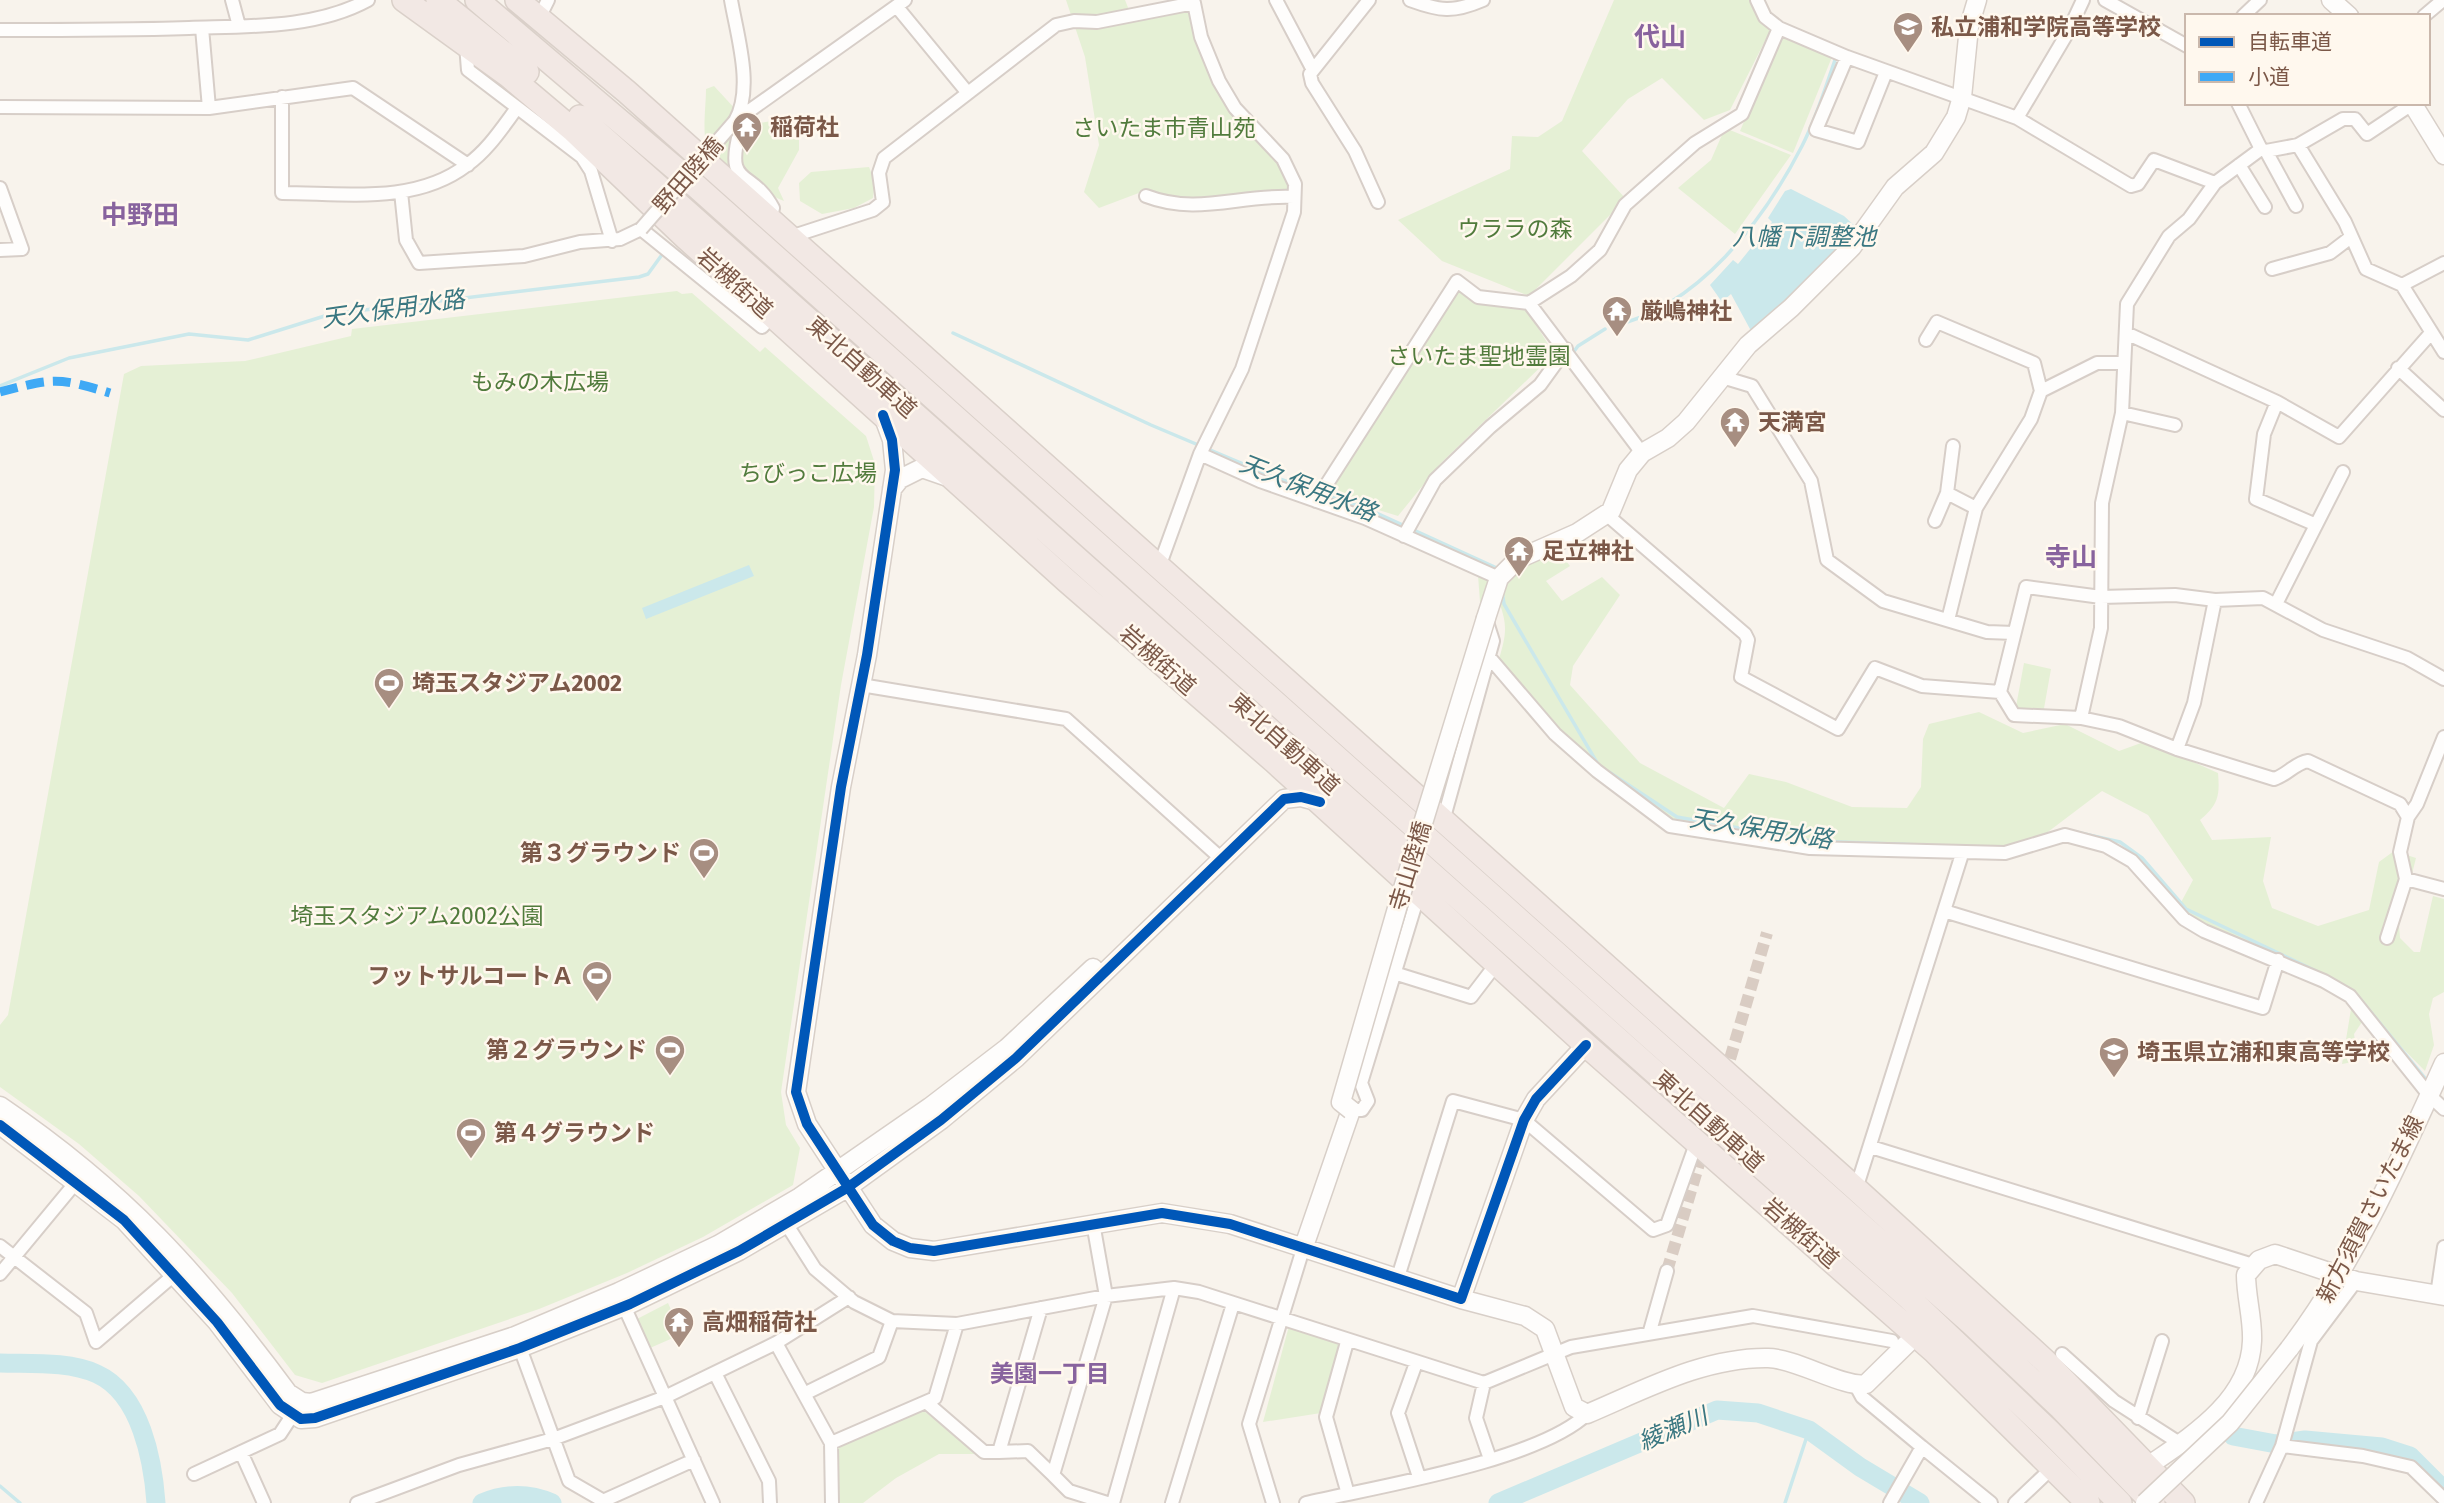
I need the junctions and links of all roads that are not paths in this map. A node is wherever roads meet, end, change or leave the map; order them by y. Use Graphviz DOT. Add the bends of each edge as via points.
graph roads {
  1 [pos="232,0"];
  2 [pos="368,0"];
  3 [pos="404,0"];
  4 [pos="438,0"];
  5 [pos="477,0"];
  6 [pos="517,0"];
  7 [pos="731,0"];
  8 [pos="1129,0"];
  9 [pos="1276,0"];
  10 [pos="1369,0"];
  11 [pos="1410,0"];
  12 [pos="1483,0"];
  13 [pos="1757,0"];
  14 [pos="1977,0"];
  15 [pos="2083,0"];
  16 [pos="2105,0"];
  17 [pos="2260,0"];
  18 [pos="2331,0"];
  19 [pos="2443,0"];
  20 [pos="1194,1"];
  21 [pos="901,4"];
  22 [pos="543,9"];
  23 [pos="1135,14"];
  24 [pos="2245,14"];
  25 [pos="2347,14"];
  26 [pos="2426,14"];
  27 [pos="239,26"];
  28 [pos="202,28"];
  29 [pos="1779,28"];
  30 [pos="0,30"];
  31 [pos="466,45"];
  32 [pos="2185,45"];
  33 [pos="1840,55"];
  34 [pos="1314,70"];
  35 [pos="1886,72"];
  36 [pos="967,92"];
  37 [pos="282,97"];
  38 [pos="1962,97"];
  39 [pos="2239,105"];
  40 [pos="2410,105"];
  41 [pos="2413,105"];
  42 [pos="0,107"];
  43 [pos="209,108"];
  44 [pos="517,108"];
  45 [pos="2017,118"];
  46 [pos="735,121"];
  47 [pos="2298,145"];
  48 [pos="2264,150"];
  49 [pos="588,155"];
  50 [pos="2444,155"];
  51 [pos="468,165"];
  52 [pos="2239,165"];
  53 [pos="2215,183"];
  54 [pos="0,188"];
  55 [pos="401,192"];
  56 [pos="1146,196"];
  57 [pos="1294,197"];
  58 [pos="1378,202"];
  59 [pos="2265,206"];
  60 [pos="2296,206"];
  61 [pos="770,220"];
  62 [pos="641,229"];
  63 [pos="790,237"];
  64 [pos="2351,237"];
  65 [pos="612,241"];
  66 [pos="0,250"];
  67 [pos="2444,263"];
  68 [pos="2272,269"];
  69 [pos="2402,285"];
  70 [pos="1529,303"];
  71 [pos="763,318"];
  72 [pos="2431,332"];
  73 [pos="2126,333"];
  74 [pos="1926,340"];
  75 [pos="1566,349"];
  76 [pos="2444,352"];
  77 [pos="2124,363"];
  78 [pos="2398,368"];
  79 [pos="1722,377"];
  80 [pos="2041,391"];
  81 [pos="2277,402"];
  82 [pos="2444,410"];
  83 [pos="2122,413"];
  84 [pos="883,415"];
  85 [pos="2175,425"];
  86 [pos="1953,446"];
  87 [pos="1642,453"];
  88 [pos="1200,454"];
  89 [pos="2343,472"];
  90 [pos="958,483"];
  91 [pos="892,489"];
  92 [pos="1947,493"];
  93 [pos="1316,501"];
  94 [pos="1976,508"];
  95 [pos="1606,514"];
  96 [pos="1935,521"];
  97 [pos="2314,524"];
  98 [pos="1404,536"];
  99 [pos="1160,567"];
  100 [pos="1499,578"];
  101 [pos="2101,597"];
  102 [pos="2215,600"];
  103 [pos="2276,604"];
  104 [pos="1486,618"];
  105 [pos="1948,620"];
  106 [pos="2014,634"];
  107 [pos="1489,657"];
  108 [pos="2444,679"];
  109 [pos="861,685"];
  110 [pos="2000,692"];
  111 [pos="2081,718"];
  112 [pos="2444,737"];
  113 [pos="2177,749"];
  114 [pos="1274,761"];
  115 [pos="1320,802"];
  116 [pos="2408,817"];
  117 [pos="1443,821"];
  118 [pos="1215,853"];
  119 [pos="1962,854"];
  120 [pos="2406,879"];
  121 [pos="2444,889"];
  122 [pos="1419,893"];
  123 [pos="1944,911"];
  124 [pos="2387,938"];
  125 [pos="2278,960"];
  126 [pos="1497,963"];
  127 [pos="1394,973"];
  128 [pos="1586,1045"];
  129 [pos="2444,1063"];
  130 [pos="2429,1095"];
  131 [pos="0,1106"];
  132 [pos="2444,1109"];
  133 [pos="1351,1110"];
  134 [pos="1524,1120"];
  135 [pos="0,1125"];
  136 [pos="1697,1141"];
  137 [pos="1871,1147"];
  138 [pos="842,1180"];
  139 [pos="77,1181"];
  140 [pos="1856,1189"];
  141 [pos="1093,1223"];
  142 [pos="787,1225"];
  143 [pos="0,1246"];
  144 [pos="2444,1247"];
  145 [pos="1303,1249"];
  146 [pos="14,1256"];
  147 [pos="2253,1265"];
  148 [pos="1667,1271"];
  149 [pos="0,1274"];
  150 [pos="174,1276"];
  151 [pos="1398,1277"];
  152 [pos="2348,1278"];
  153 [pos="1174,1288"];
  154 [pos="2441,1295"];
  155 [pos="1106,1296"];
  156 [pos="849,1297"];
  157 [pos="1461,1298"];
  158 [pos="1233,1304"];
  159 [pos="624,1306"];
  160 [pos="1041,1308"];
  161 [pos="1282,1318"];
  162 [pos="892,1321"];
  163 [pos="957,1324"];
  164 [pos="1650,1331"];
  165 [pos="1916,1335"];
  166 [pos="1892,1341"];
  167 [pos="2162,1341"];
  168 [pos="1347,1342"];
  169 [pos="776,1343"];
  170 [pos="520,1348"];
  171 [pos="1552,1353"];
  172 [pos="2062,1353"];
  173 [pos="1416,1363"];
  174 [pos="715,1373"];
  175 [pos="1484,1383"];
  176 [pos="1856,1387"];
  177 [pos="804,1394"];
  178 [pos="665,1397"];
  179 [pos="926,1402"];
  180 [pos="297,1408"];
  181 [pos="1587,1414"];
  182 [pos="2138,1418"];
  183 [pos="553,1439"];
  184 [pos="831,1443"];
  185 [pos="2181,1444"];
  186 [pos="2282,1446"];
  187 [pos="1922,1447"];
  188 [pos="241,1452"];
  189 [pos="999,1452"];
  190 [pos="1490,1459"];
  191 [pos="694,1461"];
  192 [pos="2148,1466"];
  193 [pos="2053,1467"];
  194 [pos="194,1474"];
  195 [pos="1054,1475"];
  196 [pos="1419,1476"];
  197 [pos="1348,1494"];
  198 [pos="2444,1499"];
  199 [pos="606,1502"];
  200 [pos="264,1503"];
  201 [pos="357,1503"];
  202 [pos="713,1503"];
  203 [pos="770,1503"];
  204 [pos="832,1503"];
  205 [pos="1107,1503"];
  206 [pos="1113,1503"];
  207 [pos="1172,1503"];
  208 [pos="1273,1503"];
  209 [pos="1306,1503"];
  210 [pos="1890,1503"];
  211 [pos="1991,1503"];
  212 [pos="2015,1503"];
  213 [pos="2088,1503"];
  214 [pos="2120,1503"];
  215 [pos="2145,1503"];
  216 [pos="2153,1503"];
  217 [pos="2183,1503"];
  218 [pos="2256,1503"];
  1 -- 27 [label="street"];
  2 -- 27 [label="street" via="319,17"];
  3 -- 31 [label="highway, 岩槻街道"];
  4 -- 214 [label="highway, 東北自動車道" via="607,140 1909,1298"];
  5 -- 216 [label="highway, 東北自動車道" via="696,186 1940,1296 2061,1408"];
  6 -- 22 [label="highway"];
  7 -- 46 [label="street" via="743,93"];
  8 -- 23 [label="street"];
  9 -- 34 [label="street"];
  10 -- 34 [label="street"];
  11 -- 12 [label="street" via="1458,11"];
  13 -- 29 [label="street" via="1765,17"];
  14 -- 38 [label="street" via="1969,27"];
  15 -- 45 [label="street"];
  16 -- 32 [label="street"];
  17 -- 24 [label="street"];
  18 -- 25 [label="street"];
  19 -- 26 [label="street"];
  20 -- 23 [label="street"];
  20 -- 57 [label="street" via="1200,37 1219,81 1235,108 1283,159 1294,184"];
  21 -- 36 [label="street"];
  21 -- 46 [label="street"];
  22 -- 61 [label="highway"];
  23 -- 36 [label="street" via="1056,25"];
  27 -- 28 [label="street"];
  28 -- 30 [label="street"];
  28 -- 43 [label="street"];
  29 -- 33 [label="street"];
  29 -- 70 [label="street" via="1742,114 1685,151 1625,205 1600,250"];
  31 -- 44 [label="street" via="467,70"];
  31 -- 49 [label="highway, 岩槻街道" via="509,76"];
  33 -- 35 [label="street"];
  33 -- 35 [label="street" via="1816,130 1858,142"];
  34 -- 58 [label="street" via="1311,83 1355,151"];
  35 -- 38 [label="street"];
  36 -- 63 [label="street" via="884,158 879,173 883,202 873,210"];
  37 -- 43 [label="street"];
  37 -- 51 [label="street" via="353,88"];
  37 -- 55 [label="street" via="282,193"];
  38 -- 45 [label="street"];
  38 -- 79 [label="street" via="1950,131 1934,153 1895,187 1852,247 1748,345"];
  39 -- 48 [label="street"];
  40 -- 47 [label="street" via="2367,134 2355,119 2343,119"];
  41 -- 50 [label="street"];
  42 -- 43 [label="street"];
  44 -- 49 [label="street"];
  44 -- 51 [label="street"];
  45 -- 53 [label="street" via="2131,186 2138,184 2154,160"];
  46 -- 61 [label="street" via="740,130 733,161 768,199 773,208"];
  46 -- 62 [label="street, 野田陸橋, bridge"];
  47 -- 48 [label="street"];
  47 -- 64 [label="street"];
  48 -- 52 [label="street"];
  48 -- 60 [label="street"];
  49 -- 65 [label="street"];
  49 -- 71 [label="highway, 岩槻街道"];
  51 -- 55 [label="street" via="438,182"];
  52 -- 53 [label="street"];
  52 -- 59 [label="street"];
  53 -- 73 [label="street" via="2189,219 2169,236 2127,304"];
  54 -- 66 [label="street" via="22,248"];
  55 -- 65 [label="street" via="406,240 419,263 510,258 580,242"];
  56 -- 57 [label="street" via="1186,207 1266,195"];
  57 -- 88 [label="street" via="1294,212 1242,369"];
  61 -- 63 [label="highway"];
  62 -- 65 [label="street"];
  62 -- 71 [label="street"];
  63 -- 99 [label="highway"];
  64 -- 68 [label="street" via="2330,253"];
  64 -- 69 [label="street" via="2366,269"];
  67 -- 69 [label="street"];
  69 -- 72 [label="street"];
  70 -- 75 [label="street"];
  70 -- 93 [label="street" via="1478,297 1457,281"];
  71 -- 84 [label="highway, 岩槻街道"];
  72 -- 76 [label="street"];
  72 -- 78 [label="street"];
  73 -- 77 [label="street"];
  73 -- 81 [label="street"];
  74 -- 80 [label="street" via="1937,322 2034,363"];
  75 -- 87 [label="street"];
  75 -- 98 [label="street" via="1540,385 1435,480"];
  77 -- 80 [label="street" via="2097,363"];
  77 -- 83 [label="street"];
  78 -- 81 [label="street" via="2339,437"];
  78 -- 82 [label="street"];
  79 -- 87 [label="street" via="1686,422"];
  79 -- 105 [label="street" via="1752,386 1811,481 1826,560 1883,601"];
  80 -- 94 [label="street" via="2031,419"];
  81 -- 97 [label="street" via="2264,434 2256,499"];
  83 -- 85 [label="street"];
  83 -- 101 [label="street" via="2102,503"];
  84 -- 90 [label="highway, 岩槻街道"];
  84 -- 91 [label="street" via="894,453"];
  86 -- 92 [label="street"];
  87 -- 95 [label="street"];
  88 -- 93 [label="street"];
  88 -- 99 [label="street"];
  89 -- 97 [label="street"];
  90 -- 91 [label="street" via="922,468 900,479"];
  90 -- 114 [label="highway, 岩槻街道"];
  91 -- 109 [label="street"];
  92 -- 94 [label="street"];
  92 -- 96 [label="street"];
  93 -- 98 [label="street"];
  94 -- 105 [label="street"];
  95 -- 100 [label="street" via="1577,533 1518,559"];
  95 -- 110 [label="street" via="1745,634 1748,640 1741,677 1838,729 1875,668 1922,686"];
  97 -- 103 [label="street"];
  98 -- 100 [label="street"];
  99 -- 117 [label="highway"];
  100 -- 104 [label="street"];
  101 -- 102 [label="street" via="2175,595"];
  101 -- 106 [label="street" via="2026,587"];
  101 -- 111 [label="street" via="2096,657"];
  102 -- 103 [label="street" via="2263,598"];
  102 -- 113 [label="street" via="2197,691"];
  103 -- 108 [label="street" via="2323,629 2407,658"];
  104 -- 107 [label="street" via="1493,641"];
  104 -- 133 [label="street, 寺山陸橋, bridge" via="1341,1102"];
  105 -- 106 [label="street" via="1987,632"];
  106 -- 110 [label="street"];
  107 -- 117 [label="street"];
  107 -- 119 [label="street" via="1555,734 1670,826 1810,848"];
  109 -- 118 [label="street" via="1066,719"];
  109 -- 138 [label="street" via="841,787 796,1092 807,1124"];
  110 -- 111 [label="street" via="2014,715"];
  111 -- 113 [label="street" via="2119,726"];
  112 -- 116 [label="street"];
  113 -- 116 [label="street" via="2274,779 2308,761 2400,804"];
  114 -- 115 [label="highway, 岩槻街道"];
  114 -- 118 [label="street" via="1280,779 1278,794"];
  115 -- 122 [label="highway, 岩槻街道"];
  115 -- 138 [label="street" via="1284,799 1016,1058 941,1120"];
  116 -- 120 [label="street" via="2400,852"];
  117 -- 140 [label="highway"];
  118 -- 138 [label="street" via="1007,1048"];
  119 -- 123 [label="street"];
  119 -- 125 [label="street" via="2006,853 2065,835 2085,839 2132,861 2184,919"];
  120 -- 121 [label="street"];
  120 -- 124 [label="street"];
  122 -- 126 [label="highway, 岩槻街道"];
  122 -- 127 [label="street"];
  123 -- 125 [label="street" via="2263,1008"];
  123 -- 137 [label="street"];
  125 -- 130 [label="street" via="2350,996"];
  126 -- 127 [label="street" via="1471,997"];
  126 -- 128 [label="highway, 岩槻街道"];
  127 -- 133 [label="street" via="1361,1083 1368,1101 1363,1110"];
  128 -- 134 [label="street" via="1536,1098"];
  128 -- 136 [label="highway, 岩槻街道"];
  129 -- 130 [label="street, 新方須賀さいたま線"];
  130 -- 132 [label="street"];
  130 -- 152 [label="street, 新方須賀さいたま線"];
  131 -- 180 [label="street" via="56,1145 135,1211 229,1313"];
  133 -- 145 [label="street"];
  134 -- 136 [label="street" via="1653,1230 1667,1225"];
  134 -- 151 [label="street" via="1453,1101"];
  134 -- 157 [label="street"];
  135 -- 139 [label="street"];
  136 -- 165 [label="highway, 岩槻街道"];
  137 -- 140 [label="street"];
  137 -- 147 [label="street"];
  138 -- 141 [label="street" via="873,1225 892,1241 910,1248 934,1251"];
  138 -- 142 [label="street"];
  138 -- 180 [label="street" via="718,1245 569,1314"];
  139 -- 146 [label="street"];
  139 -- 150 [label="street" via="124,1220"];
  140 -- 192 [label="highway" via="2045,1361"];
  141 -- 145 [label="street" via="1162,1213 1230,1224"];
  141 -- 155 [label="street"];
  142 -- 156 [label="street" via="816,1269"];
  142 -- 159 [label="street"];
  143 -- 146 [label="street"];
  144 -- 154 [label="street"];
  145 -- 151 [label="street"];
  145 -- 161 [label="street"];
  146 -- 149 [label="street"];
  146 -- 150 [label="street" via="86,1313 96,1342"];
  147 -- 152 [label="street" via="2275,1254"];
  147 -- 185 [label="street" via="2246,1275 2251,1359 2239,1386 2204,1427"];
  148 -- 164 [label="street"];
  150 -- 180 [label="street" via="217,1322 280,1405"];
  151 -- 157 [label="street"];
  152 -- 154 [label="street"];
  152 -- 186 [label="street" via="2311,1341"];
  152 -- 215 [label="street, 新方須賀さいたま線, bridge" via="2222,1431"];
  153 -- 155 [label="street"];
  153 -- 158 [label="street"];
  153 -- 206 [label="street"];
  155 -- 160 [label="street"];
  155 -- 195 [label="street"];
  156 -- 162 [label="street"];
  156 -- 169 [label="street"];
  157 -- 171 [label="street" via="1525,1317 1545,1329"];
  158 -- 161 [label="street"];
  158 -- 207 [label="street"];
  159 -- 170 [label="street"];
  159 -- 178 [label="street"];
  160 -- 163 [label="street"];
  160 -- 189 [label="street"];
  161 -- 168 [label="street"];
  161 -- 208 [label="street" via="1249,1424"];
  162 -- 163 [label="street"];
  162 -- 177 [label="street" via="879,1357"];
  163 -- 179 [label="street" via="935,1398"];
  164 -- 166 [label="street" via="1753,1315"];
  164 -- 171 [label="street"];
  165 -- 176 [label="street" via="1866,1384"];
  165 -- 193 [label="highway, 岩槻街道"];
  167 -- 182 [label="street"];
  168 -- 173 [label="street"];
  168 -- 197 [label="street" via="1326,1417"];
  169 -- 174 [label="street"];
  169 -- 177 [label="street"];
  170 -- 180 [label="street" via="329,1414 314,1418"];
  170 -- 183 [label="street"];
  171 -- 175 [label="street"];
  171 -- 181 [label="street" via="1574,1407"];
  172 -- 182 [label="street"];
  173 -- 175 [label="street"];
  173 -- 196 [label="street" via="1398,1413"];
  174 -- 178 [label="street"];
  174 -- 203 [label="street" via="769,1480"];
  175 -- 190 [label="street" via="1476,1418"];
  176 -- 181 [label="street" via="1823,1372 1769,1358 1701,1368"];
  176 -- 187 [label="street"];
  177 -- 184 [label="street"];
  178 -- 183 [label="street"];
  178 -- 191 [label="street"];
  179 -- 184 [label="street"];
  179 -- 189 [label="street" via="984,1452"];
  180 -- 188 [label="street" via="280,1434"];
  181 -- 190 [label="street" via="1537,1444"];
  182 -- 185 [label="street"];
  183 -- 199 [label="street" via="569,1481"];
  183 -- 201 [label="street" via="459,1465"];
  184 -- 204 [label="street"];
  185 -- 192 [label="street"];
  186 -- 198 [label="street" via="2363,1456 2411,1468"];
  186 -- 218 [label="street"];
  187 -- 210 [label="street"];
  187 -- 211 [label="street"];
  188 -- 194 [label="street"];
  188 -- 200 [label="street"];
  189 -- 195 [label="street" via="1028,1451"];
  190 -- 196 [label="street"];
  191 -- 199 [label="street"];
  191 -- 202 [label="street"];
  192 -- 217 [label="highway"];
  193 -- 212 [label="street"];
  193 -- 213 [label="highway, 岩槻街道"];
  195 -- 205 [label="street" via="1069,1491"];
  196 -- 197 [label="street"];
  197 -- 209 [label="street"];
}
